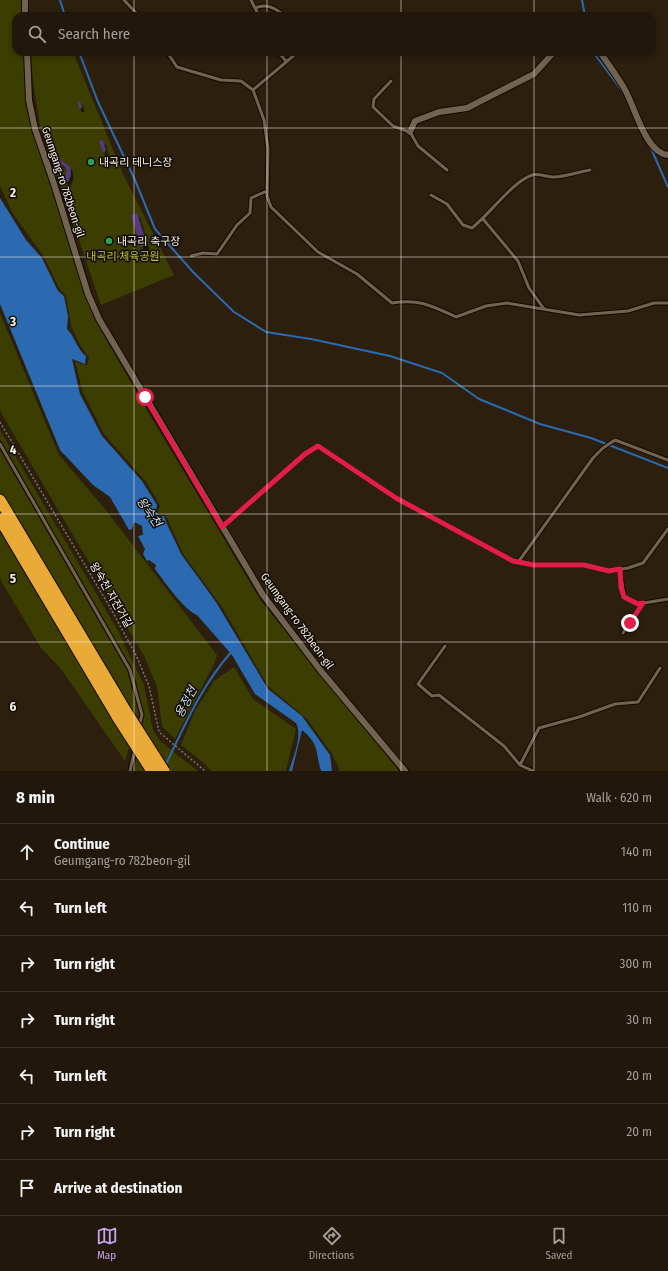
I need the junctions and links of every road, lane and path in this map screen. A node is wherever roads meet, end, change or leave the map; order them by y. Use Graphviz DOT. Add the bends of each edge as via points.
graph roads {
  1 [pos="25,0"];
  2 [pos="124,0"];
  3 [pos="250,0"];
  4 [pos="255,8"];
  5 [pos="25,12"];
  6 [pos="135,12"];
  7 [pos="256,12"];
  8 [pos="281,12"];
  9 [pos="27,56"];
  10 [pos="170,56"];
  11 [pos="281,56"];
  12 [pos="293,56"];
  13 [pos="550,56"];
  14 [pos="603,56"];
  15 [pos="286,62"];
  16 [pos="391,81"];
  17 [pos="253,90"];
  18 [pos="410,132"];
  19 [pos="668,155"];
  20 [pos="447,170"];
  21 [pos="590,170"];
  22 [pos="267,191"];
  23 [pos="431,195"];
  24 [pos="483,220"];
  25 [pos="191,256"];
  26 [pos="668,303"];
  27 [pos="544,309"];
  28 [pos="0,422"];
  29 [pos="0,444"];
  30 [pos="668,460"];
  31 [pos="0,500"];
  32 [pos="0,519"];
  33 [pos="222,527"];
  34 [pos="668,529"];
  35 [pos="519,561"];
  36 [pos="620,569"];
  37 [pos="668,599"];
  38 [pos="643,603"];
  39 [pos="623,633"];
  40 [pos="445,646"];
  41 [pos="660,668"];
  42 [pos="123,716"];
  43 [pos="520,765"];
  44 [pos="130,771"];
  45 [pos="152,771"];
  46 [pos="164,771"];
  47 [pos="205,771"];
  48 [pos="404,771"];
  49 [pos="533,771"];
  1 -- 5 [label="street"];
  2 -- 6 [label="lane"];
  3 -- 4 [label="lane"];
  4 -- 7 [label="lane"];
  4 -- 8 [label="lane" via="264,5"];
  9 -- 33 [label="street, Geumgang-ro 782beon-gil" via="29,100 35,129 88,294 99,319"];
  10 -- 17 [label="lane" via="177,67 221,80 241,81"];
  11 -- 15 [label="lane"];
  12 -- 15 [label="lane"];
  13 -- 18 [label="street" via="534,74 467,108 438,112 415,120"];
  14 -- 19 [label="street" via="625,89 649,142 661,154"];
  15 -- 17 [label="lane"];
  16 -- 18 [label="lane" via="374,99 374,107 393,126"];
  17 -- 22 [label="lane" via="264,120 268,149"];
  18 -- 20 [label="lane" via="418,146"];
  21 -- 24 [label="lane" via="554,177 534,174 504,197"];
  22 -- 25 [label="lane" via="251,198 250,213 237,225 217,254 203,253"];
  22 -- 27 [label="lane" via="271,207 302,238 318,252 357,274 392,303 425,303 456,317 486,306 507,303"];
  23 -- 24 [label="lane" via="447,204 463,225 472,228"];
  24 -- 27 [label="lane" via="518,261 529,288"];
  26 -- 27 [label="lane" via="654,303 628,311 579,315"];
  28 -- 47 [label="path, 왕숙천 자전거길" via="136,655 149,686 157,729"];
  29 -- 44 [label="lane" via="130,670 142,716"];
  30 -- 35 [label="lane" via="615,440 603,448 593,458"];
  31 -- 42 [label="highway"];
  32 -- 42 [label="highway"];
  33 -- 35 [label="lane" via="305,454 318,446 396,498 513,561"];
  33 -- 48 [label="street, Geumgang-ro 782beon-gil" via="263,595 321,671"];
  34 -- 36 [label="lane" via="643,563"];
  35 -- 36 [label="lane" via="534,565 584,565 609,571"];
  36 -- 38 [label="lane" via="624,597 638,604"];
  37 -- 38 [label="lane"];
  38 -- 39 [label="lane"];
  40 -- 43 [label="lane" via="418,684 432,696 439,695 504,746"];
  41 -- 43 [label="lane" via="638,702 615,704 539,728"];
  42 -- 45 [label="highway, bridge"];
  42 -- 46 [label="highway, bridge"];
  43 -- 49 [label="lane"];
}
